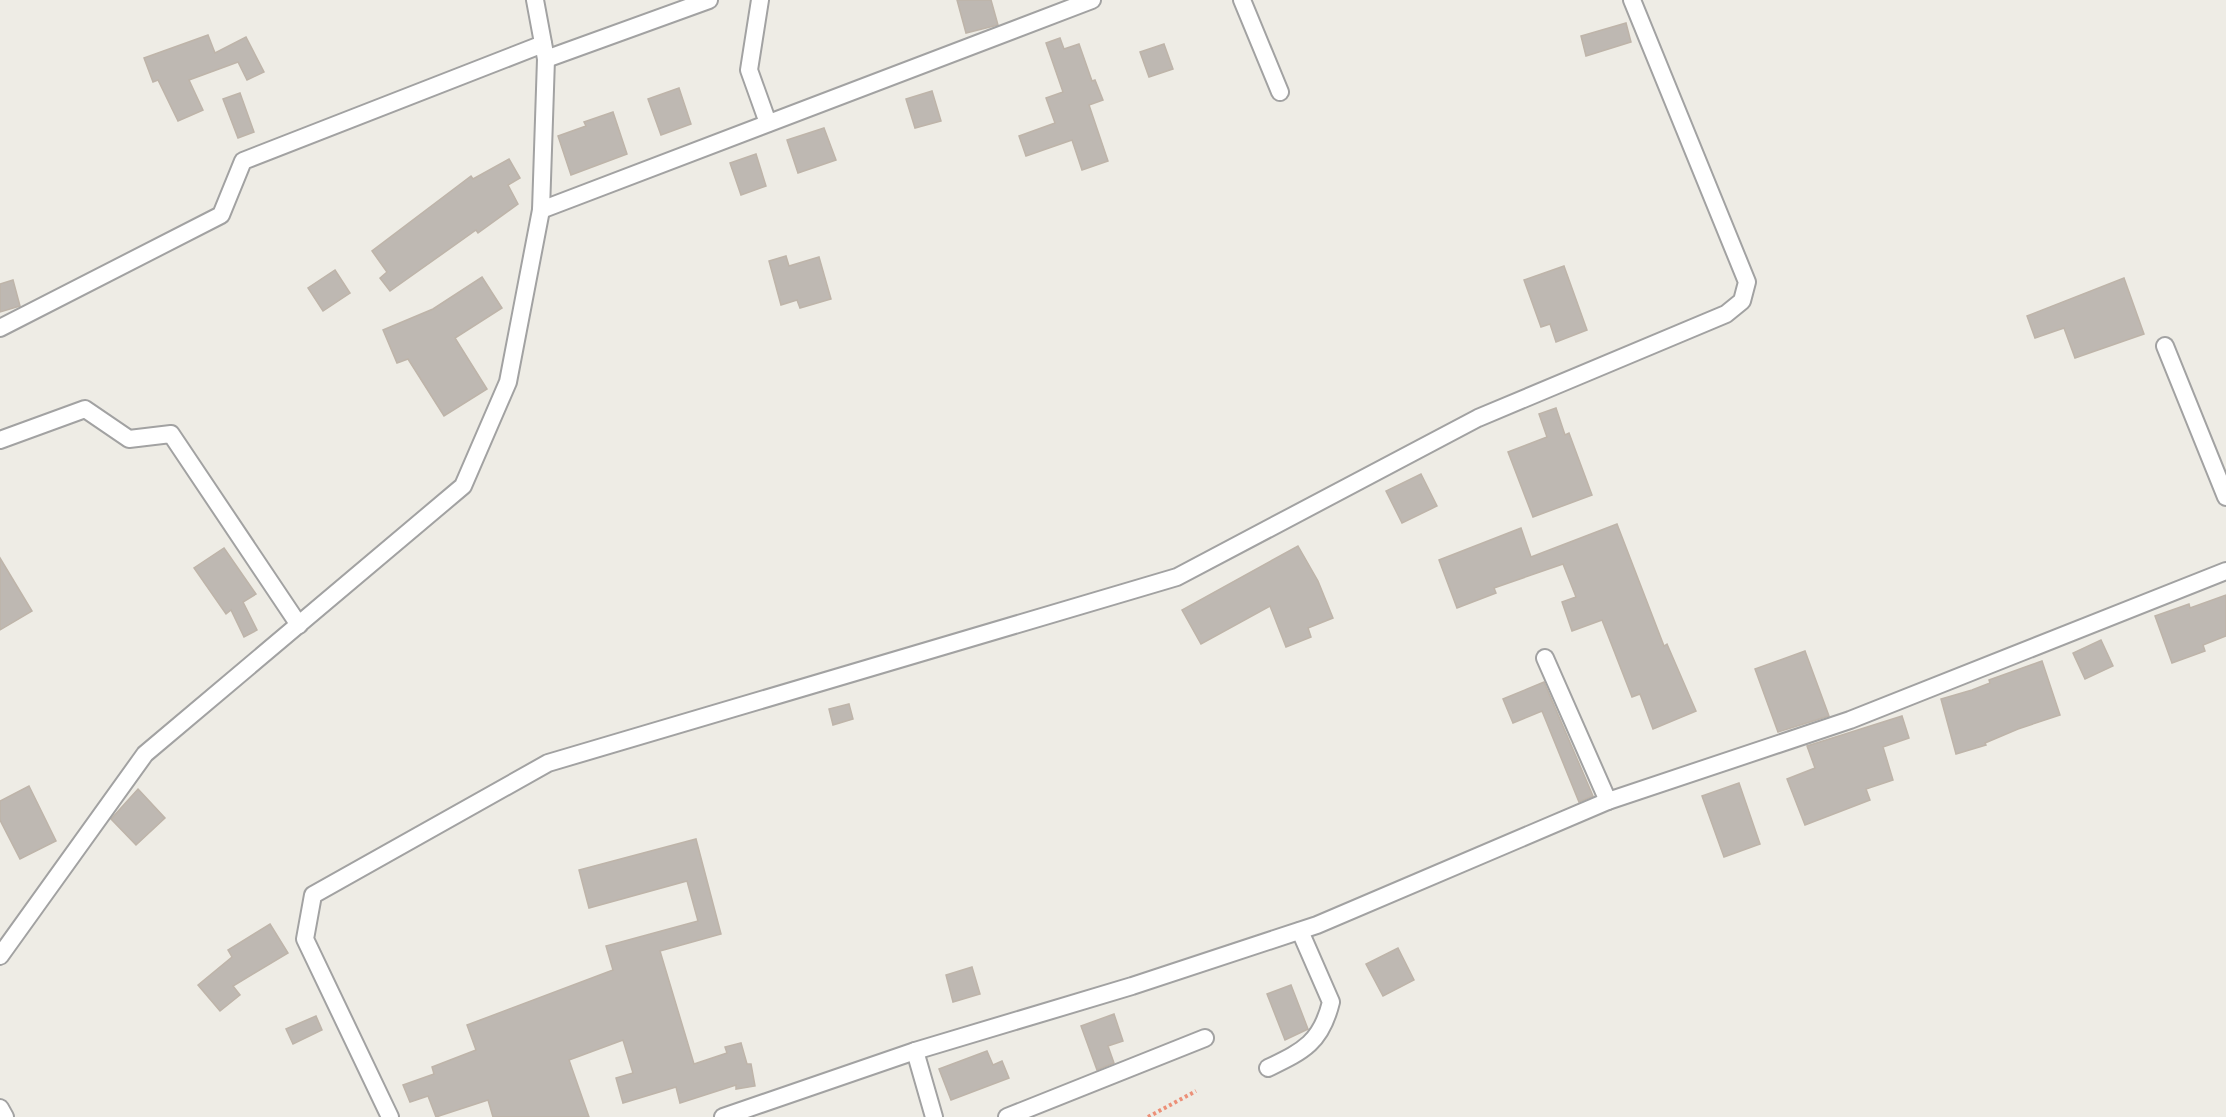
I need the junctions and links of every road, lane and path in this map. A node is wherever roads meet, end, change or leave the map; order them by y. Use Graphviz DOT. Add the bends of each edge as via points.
graph roads {
  1 [pos="535,0"];
  2 [pos="709,0"];
  3 [pos="760,0"];
  4 [pos="1092,0"];
  5 [pos="1242,0"];
  6 [pos="1632,0"];
  7 [pos="544,52"];
  8 [pos="1280,92"];
  9 [pos="768,123"];
  10 [pos="541,210"];
  11 [pos="0,328"];
  12 [pos="2165,346"];
  13 [pos="0,440"];
  14 [pos="2226,497"];
  15 [pos="2226,571"];
  16 [pos="299,625"];
  17 [pos="1545,658"];
  18 [pos="1608,801"];
  19 [pos="1300,931"];
  20 [pos="0,956"];
  21 [pos="1205,1038"];
  22 [pos="915,1051"];
  23 [pos="1268,1068"];
  24 [pos="1196,1091"];
  25 [pos="0,1108"];
  26 [pos="5,1117"];
  27 [pos="390,1117"];
  28 [pos="723,1117"];
  29 [pos="934,1117"];
  30 [pos="1007,1117"];
  31 [pos="1148,1117"];
  1 -- 7 [label="street"];
  2 -- 7 [label="street"];
  3 -- 9 [label="street" via="749,70"];
  4 -- 9 [label="street"];
  5 -- 8 [label="street"];
  6 -- 27 [label="street" via="1747,282 1742,302 1726,314 1478,418 1177,577 548,763 313,895 305,939"];
  7 -- 10 [label="street"];
  7 -- 11 [label="street" via="243,161 221,215"];
  9 -- 10 [label="street"];
  10 -- 16 [label="street" via="508,381 463,486"];
  12 -- 14 [label="street"];
  13 -- 16 [label="street" via="85,409 129,439 171,434"];
  15 -- 18 [label="street" via="1850,720"];
  16 -- 20 [label="street" via="145,754"];
  17 -- 18 [label="street"];
  18 -- 19 [label="street"];
  19 -- 22 [label="street"];
  19 -- 23 [label="street" via="1331,1002 1319,1034 1305,1050"];
  21 -- 30 [label="street"];
  22 -- 28 [label="street"];
  22 -- 29 [label="street"];
  24 -- 31 [label="path"];
  25 -- 26 [label="street"];
}
